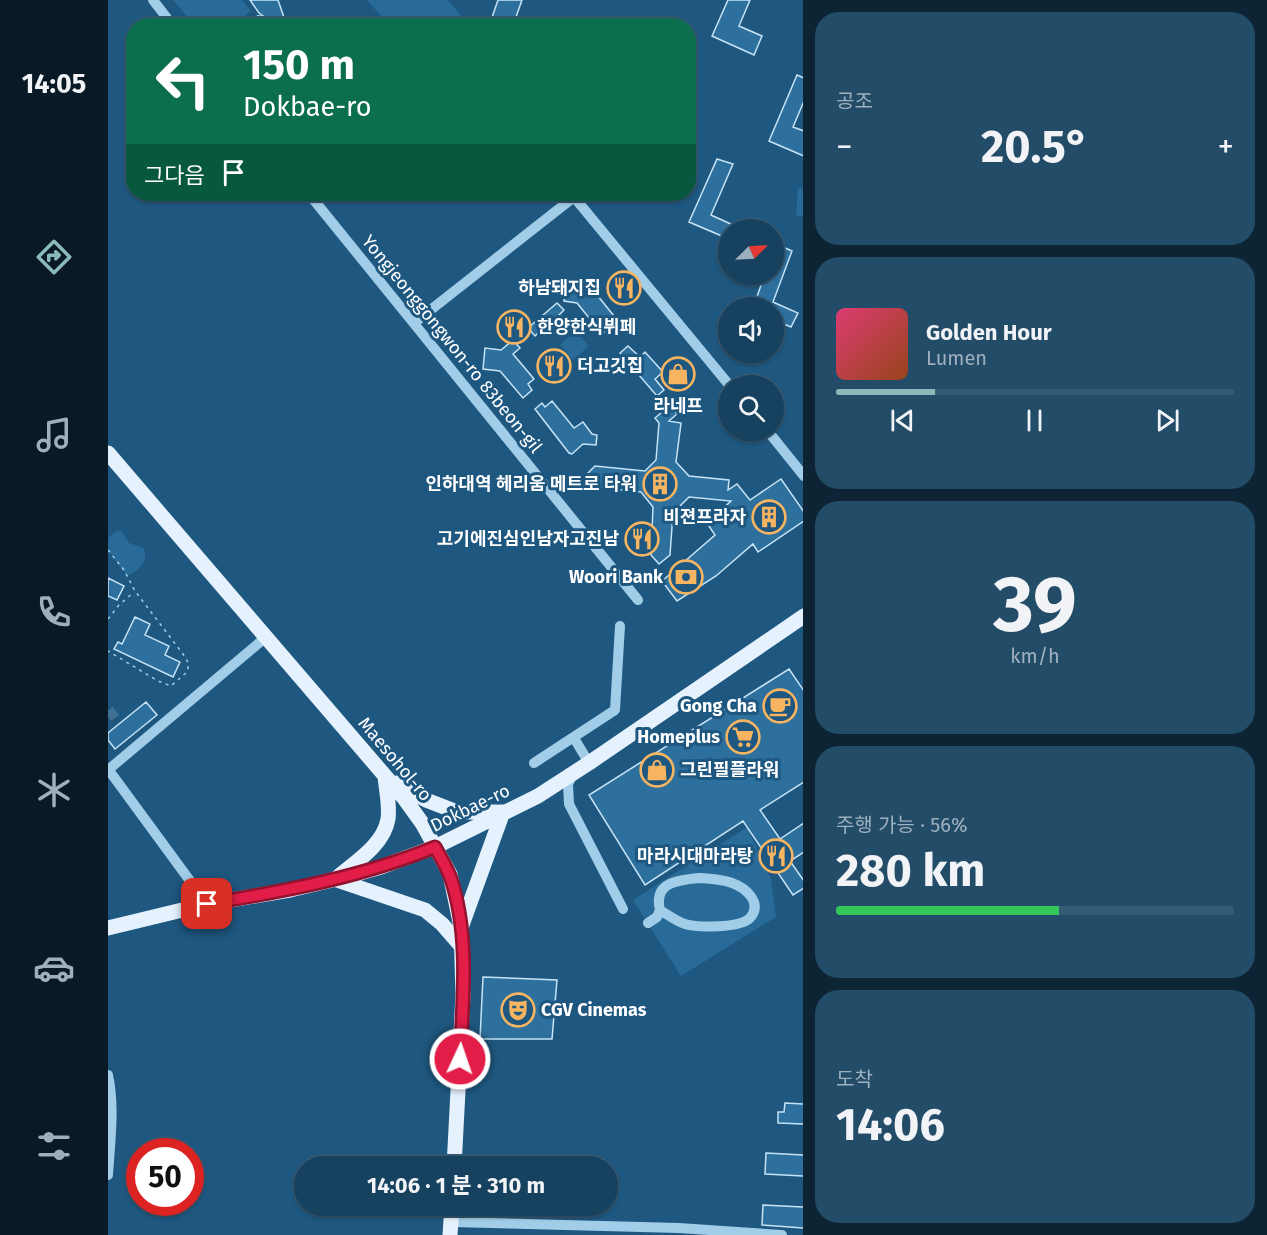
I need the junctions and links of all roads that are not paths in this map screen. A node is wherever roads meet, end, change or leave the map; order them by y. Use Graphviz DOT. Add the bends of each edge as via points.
graph roads {
  1 [pos="153,0"];
  2 [pos="167,18"];
  3 [pos="315,201"];
  4 [pos="568,201"];
  5 [pos="578,201"];
  6 [pos="414,323"];
  7 [pos="721,375"];
  8 [pos="776,441"];
  9 [pos="108,453"];
  10 [pos="803,475"];
  11 [pos="638,600"];
  12 [pos="800,620"];
  13 [pos="620,626"];
  14 [pos="266,637"];
  15 [pos="574,738"];
  16 [pos="534,763"];
  17 [pos="589,763"];
  18 [pos="108,769"];
  19 [pos="573,774"];
  20 [pos="385,776"];
  21 [pos="503,812"];
  22 [pos="435,847"];
  23 [pos="334,879"];
  24 [pos="207,904"];
  25 [pos="623,909"];
  26 [pos="660,910"];
  27 [pos="744,922"];
  28 [pos="648,923"];
  29 [pos="461,927"];
  30 [pos="108,928"];
  31 [pos="751,933"];
  32 [pos="462,947"];
  33 [pos="108,1075"];
  34 [pos="455,1156"];
  35 [pos="108,1175"];
  36 [pos="450,1228"];
  37 [pos="782,1235"];
  1 -- 2 [label="street"];
  3 -- 6 [label="street, Yongjeonggongwon-ro 83beon-gil"];
  4 -- 6 [label="street"];
  5 -- 7 [label="street"];
  6 -- 11 [label="street, Yongjeonggongwon-ro 83beon-gil"];
  8 -- 10 [label="street"];
  9 -- 14 [label="main road, Maesohol-ro"];
  12 -- 17 [label="main road, Dokbae-ro"];
  13 -- 15 [label="street" via="615,710"];
  14 -- 18 [label="street"];
  14 -- 20 [label="main road, Maesohol-ro"];
  15 -- 16 [label="street"];
  15 -- 17 [label="street"];
  17 -- 19 [label="main road, Dokbae-ro"];
  18 -- 24 [label="street"];
  19 -- 21 [label="main road, Dokbae-ro"];
  19 -- 25 [label="street" via="568,784 569,804"];
  20 -- 21 [label="main road" via="426,800 457,812"];
  20 -- 22 [label="main road, Maesohol-ro" via="422,823"];
  20 -- 23 [label="main road" via="388,820 379,839 366,855"];
  21 -- 22 [label="main road, Dokbae-ro"];
  21 -- 29 [label="main road"];
  22 -- 23 [label="main road, Dokbae-ro"];
  22 -- 29 [label="main road, Maesohol-ro" via="450,874"];
  23 -- 24 [label="main road, Dokbae-ro"];
  23 -- 32 [label="main road" via="425,910"];
  24 -- 30 [label="main road, Dokbae-ro"];
  26 -- 27 [label="street" via="685,924 698,926"];
  26 -- 27 [label="street" via="657,898 667,885 686,879 719,880 733,883 754,899 755,908"];
  26 -- 28 [label="street"];
  27 -- 31 [label="street"];
  29 -- 32 [label="main road, Maesohol-ro"];
  32 -- 34 [label="main road, Maesohol-ro"];
  33 -- 35 [label="street"];
  36 -- 37 [label="street" via="679,1228"];
}
